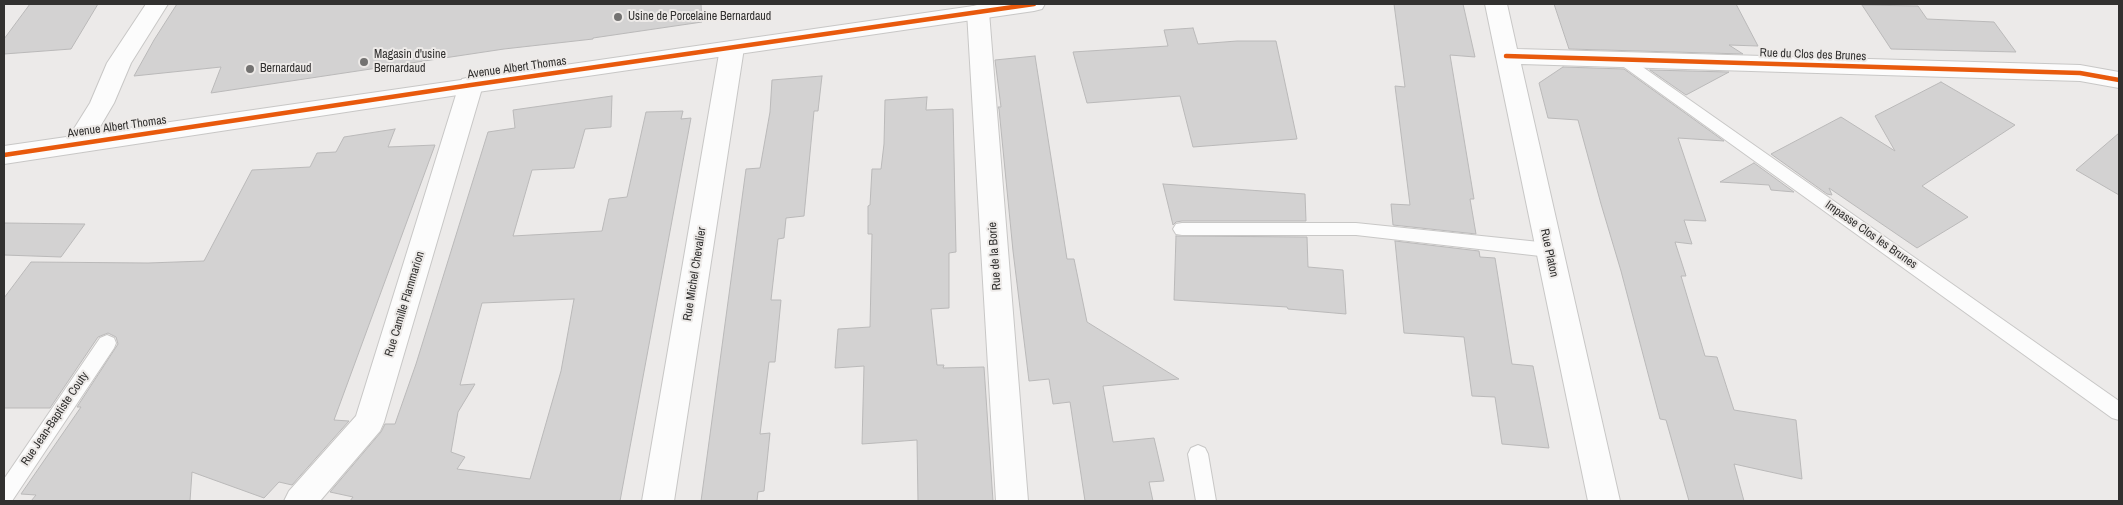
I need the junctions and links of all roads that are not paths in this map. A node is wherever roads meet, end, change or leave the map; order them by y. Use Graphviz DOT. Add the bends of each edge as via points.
graph roads {
  1 [pos="157,4"];
  2 [pos="1034,4"];
  3 [pos="1496,4"];
  4 [pos="978,12"];
  5 [pos="732,48"];
  6 [pos="1506,56"];
  7 [pos="1622,59"];
  8 [pos="2119,80"];
  9 [pos="472,85"];
  10 [pos="78,143"];
  11 [pos="4,155"];
  12 [pos="1182,229"];
  13 [pos="1549,250"];
  14 [pos="107,343"];
  15 [pos="2119,412"];
  16 [pos="1198,454"];
  17 [pos="4,496"];
  18 [pos="300,501"];
  19 [pos="658,501"];
  20 [pos="1012,501"];
  21 [pos="1206,501"];
  22 [pos="1604,501"];
  1 -- 10 [label="street" via="119,63 102,103"];
  2 -- 4 [label="street, Avenue Albert Thomas"];
  3 -- 6 [label="street, Rue Platon"];
  4 -- 5 [label="street, Avenue Albert Thomas"];
  4 -- 20 [label="street, Rue de la Borie"];
  5 -- 9 [label="street, Avenue Albert Thomas"];
  5 -- 19 [label="street, Rue Michel Chevalier"];
  6 -- 7 [label="street, Rue du Clos des Brunes"];
  6 -- 13 [label="street, Rue Platon"];
  7 -- 8 [label="street, Rue du Clos des Brunes" via="2080,73"];
  7 -- 15 [label="lane, Impasse Clos les Brunes"];
  9 -- 10 [label="street, Avenue Albert Thomas"];
  9 -- 18 [label="street, Rue Camille Flammarion" via="369,422"];
  10 -- 11 [label="street, Avenue Albert Thomas"];
  12 -- 13 [label="lane" via="1356,229"];
  13 -- 22 [label="street, Rue Platon"];
  14 -- 17 [label="lane, Rue Jean-Baptiste Couty"];
  16 -- 21 [label="lane"];
}
